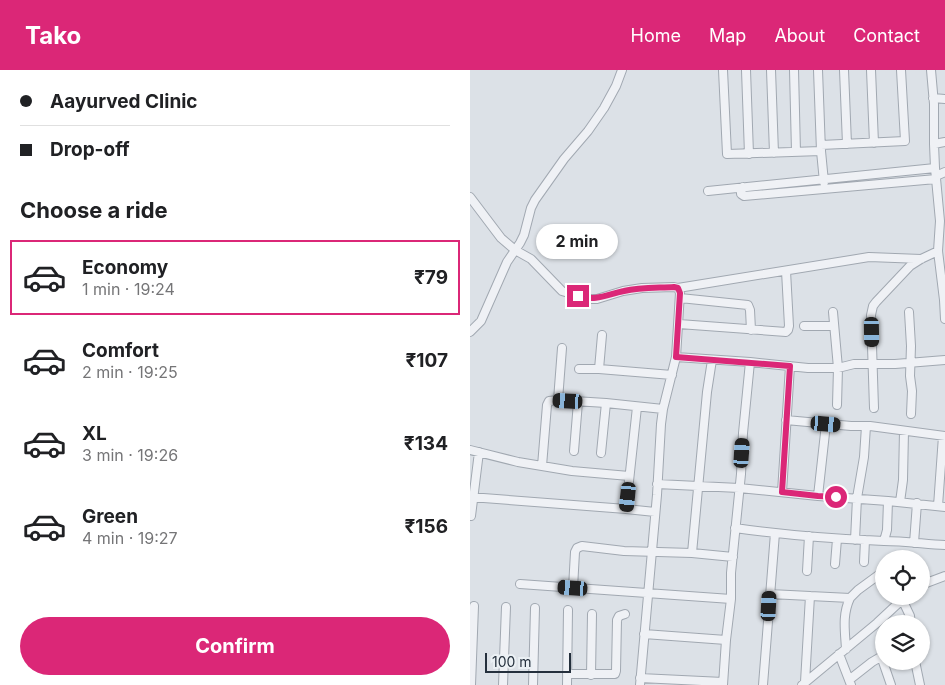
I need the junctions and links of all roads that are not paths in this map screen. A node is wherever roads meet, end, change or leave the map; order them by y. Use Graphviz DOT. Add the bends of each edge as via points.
graph roads {
  1 [pos="622,70"];
  2 [pos="723,70"];
  3 [pos="746,70"];
  4 [pos="771,70"];
  5 [pos="794,70"];
  6 [pos="818,70"];
  7 [pos="844,70"];
  8 [pos="871,70"];
  9 [pos="901,70"];
  10 [pos="931,70"];
  11 [pos="933,98"];
  12 [pos="945,99"];
  13 [pos="945,142"];
  14 [pos="874,143"];
  15 [pos="848,144"];
  16 [pos="934,144"];
  17 [pos="821,148"];
  18 [pos="796,152"];
  19 [pos="774,153"];
  20 [pos="749,154"];
  21 [pos="945,172"];
  22 [pos="936,174"];
  23 [pos="823,178"];
  24 [pos="743,187"];
  25 [pos="825,189"];
  26 [pos="708,191"];
  27 [pos="941,191"];
  28 [pos="470,197"];
  29 [pos="516,250"];
  30 [pos="938,251"];
  31 [pos="921,259"];
  32 [pos="942,260"];
  33 [pos="786,271"];
  34 [pos="678,288"];
  35 [pos="680,298"];
  36 [pos="833,312"];
  37 [pos="909,312"];
  38 [pos="945,319"];
  39 [pos="679,324"];
  40 [pos="804,326"];
  41 [pos="834,326"];
  42 [pos="751,330"];
  43 [pos="470,332"];
  44 [pos="602,336"];
  45 [pos="562,348"];
  46 [pos="676,357"];
  47 [pos="712,360"];
  48 [pos="945,360"];
  49 [pos="750,362"];
  50 [pos="911,362"];
  51 [pos="873,364"];
  52 [pos="790,366"];
  53 [pos="838,368"];
  54 [pos="579,369"];
  55 [pos="599,370"];
  56 [pos="672,375"];
  57 [pos="558,400"];
  58 [pos="578,402"];
  59 [pos="606,403"];
  60 [pos="837,405"];
  61 [pos="636,407"];
  62 [pos="874,408"];
  63 [pos="663,409"];
  64 [pos="911,414"];
  65 [pos="786,420"];
  66 [pos="826,424"];
  67 [pos="866,426"];
  68 [pos="904,430"];
  69 [pos="944,436"];
  70 [pos="470,450"];
  71 [pos="574,451"];
  72 [pos="479,452"];
  73 [pos="600,453"];
  74 [pos="542,466"];
  75 [pos="630,476"];
  76 [pos="657,484"];
  77 [pos="699,487"];
  78 [pos="739,488"];
  79 [pos="782,492"];
  80 [pos="818,496"];
  81 [pos="472,497"];
  82 [pos="857,498"];
  83 [pos="888,500"];
  84 [pos="900,502"];
  85 [pos="917,504"];
  86 [pos="942,506"];
  87 [pos="626,509"];
  88 [pos="655,512"];
  89 [pos="471,516"];
  90 [pos="735,528"];
  91 [pos="775,533"];
  92 [pos="809,536"];
  93 [pos="837,539"];
  94 [pos="855,540"];
  95 [pos="865,540"];
  96 [pos="884,541"];
  97 [pos="914,543"];
  98 [pos="945,543"];
  99 [pos="651,552"];
  100 [pos="692,553"];
  101 [pos="733,557"];
  102 [pos="864,562"];
  103 [pos="835,564"];
  104 [pos="807,571"];
  105 [pos="943,577"];
  106 [pos="875,578"];
  107 [pos="930,582"];
  108 [pos="520,584"];
  109 [pos="945,585"];
  110 [pos="573,588"];
  111 [pos="648,594"];
  112 [pos="770,594"];
  113 [pos="810,596"];
  114 [pos="850,598"];
  115 [pos="731,600"];
  116 [pos="896,605"];
  117 [pos="474,606"];
  118 [pos="506,607"];
  119 [pos="535,608"];
  120 [pos="568,610"];
  121 [pos="592,614"];
  122 [pos="626,614"];
  123 [pos="644,634"];
  124 [pos="726,640"];
  125 [pos="846,648"];
  126 [pos="839,654"];
  127 [pos="875,660"];
  128 [pos="887,670"];
  129 [pos="917,670"];
  130 [pos="567,674"];
  131 [pos="590,674"];
  132 [pos="812,676"];
  133 [pos="640,681"];
  134 [pos="723,683"];
  135 [pos="803,683"];
  136 [pos="850,683"];
  137 [pos="471,685"];
  138 [pos="502,685"];
  139 [pos="533,685"];
  140 [pos="566,685"];
  141 [pos="764,685"];
  142 [pos="817,685"];
  143 [pos="891,685"];
  144 [pos="920,685"];
  1 -- 29 [label="street" via="604,108 535,200"];
  2 -- 20 [label="street" via="727,154"];
  3 -- 20 [label="street"];
  4 -- 19 [label="street"];
  5 -- 18 [label="street"];
  6 -- 17 [label="street"];
  7 -- 15 [label="street"];
  8 -- 14 [label="street"];
  9 -- 14 [label="street" via="904,141"];
  10 -- 11 [label="street"];
  11 -- 12 [label="street"];
  11 -- 16 [label="street"];
  13 -- 16 [label="street"];
  14 -- 15 [label="street"];
  15 -- 17 [label="street"];
  16 -- 22 [label="street"];
  17 -- 18 [label="street"];
  17 -- 23 [label="street"];
  18 -- 19 [label="street"];
  19 -- 20 [label="street"];
  21 -- 22 [label="street"];
  22 -- 23 [label="street"];
  22 -- 25 [label="street"];
  22 -- 27 [label="street"];
  23 -- 24 [label="street"];
  23 -- 25 [label="street"];
  24 -- 25 [label="street" via="741,194 744,196"];
  24 -- 26 [label="street"];
  27 -- 30 [label="street"];
  28 -- 29 [label="street" via="501,238"];
  29 -- 34 [label="street" via="531,259 562,291 588,299 642,288"];
  29 -- 43 [label="street" via="507,262 481,321"];
  30 -- 31 [label="street"];
  30 -- 32 [label="street"];
  31 -- 33 [label="street" via="869,257"];
  31 -- 51 [label="street" via="910,266 873,306"];
  32 -- 38 [label="street"];
  33 -- 34 [label="street"];
  33 -- 42 [label="street" via="788,330 781,333"];
  34 -- 35 [label="street"];
  35 -- 39 [label="street"];
  35 -- 42 [label="street" via="748,305"];
  36 -- 41 [label="street"];
  37 -- 50 [label="street"];
  39 -- 42 [label="street"];
  39 -- 46 [label="street"];
  40 -- 41 [label="street"];
  41 -- 53 [label="street"];
  44 -- 55 [label="street"];
  45 -- 57 [label="street"];
  46 -- 47 [label="street"];
  46 -- 56 [label="street"];
  47 -- 49 [label="street"];
  47 -- 77 [label="street"];
  48 -- 50 [label="street"];
  49 -- 52 [label="street"];
  49 -- 78 [label="street"];
  50 -- 51 [label="street"];
  50 -- 64 [label="street"];
  51 -- 53 [label="street"];
  51 -- 62 [label="street"];
  52 -- 53 [label="street"];
  52 -- 65 [label="street"];
  53 -- 60 [label="street"];
  54 -- 55 [label="street"];
  55 -- 56 [label="street"];
  56 -- 63 [label="street"];
  57 -- 58 [label="street"];
  57 -- 74 [label="street" via="548,404"];
  58 -- 59 [label="street"];
  58 -- 71 [label="street"];
  59 -- 61 [label="street"];
  59 -- 73 [label="street"];
  61 -- 63 [label="street"];
  61 -- 75 [label="street"];
  63 -- 76 [label="street"];
  65 -- 66 [label="street"];
  65 -- 79 [label="street"];
  66 -- 67 [label="street"];
  66 -- 80 [label="street"];
  67 -- 68 [label="street"];
  67 -- 82 [label="street"];
  68 -- 69 [label="street"];
  68 -- 84 [label="street"];
  69 -- 86 [label="street"];
  70 -- 72 [label="street"];
  72 -- 74 [label="street"];
  72 -- 81 [label="street"];
  74 -- 75 [label="street"];
  75 -- 87 [label="street"];
  76 -- 77 [label="street"];
  76 -- 88 [label="street"];
  77 -- 78 [label="street"];
  77 -- 100 [label="street"];
  78 -- 79 [label="street"];
  78 -- 90 [label="street"];
  79 -- 80 [label="street"];
  80 -- 82 [label="street"];
  81 -- 87 [label="street"];
  81 -- 89 [label="street"];
  82 -- 83 [label="street"];
  82 -- 94 [label="street"];
  83 -- 84 [label="street"];
  83 -- 96 [label="street"];
  84 -- 85 [label="street"];
  85 -- 86 [label="street"];
  85 -- 97 [label="street"];
  87 -- 88 [label="street"];
  88 -- 99 [label="street"];
  90 -- 91 [label="street"];
  90 -- 101 [label="street"];
  91 -- 92 [label="street"];
  91 -- 112 [label="street"];
  92 -- 93 [label="street"];
  92 -- 104 [label="street"];
  93 -- 94 [label="street"];
  93 -- 103 [label="street"];
  94 -- 95 [label="street"];
  95 -- 96 [label="street"];
  95 -- 102 [label="street"];
  96 -- 97 [label="street"];
  97 -- 98 [label="street"];
  99 -- 100 [label="street"];
  99 -- 110 [label="street" via="577,548"];
  99 -- 111 [label="street"];
  100 -- 101 [label="street"];
  101 -- 115 [label="street"];
  105 -- 107 [label="street"];
  105 -- 109 [label="street"];
  106 -- 114 [label="street"];
  108 -- 110 [label="street"];
  110 -- 111 [label="street"];
  111 -- 115 [label="street"];
  111 -- 123 [label="street"];
  112 -- 113 [label="street"];
  112 -- 141 [label="street"];
  113 -- 114 [label="street"];
  113 -- 135 [label="street"];
  114 -- 125 [label="street" via="844,616"];
  115 -- 124 [label="street"];
  116 -- 125 [label="street"];
  117 -- 137 [label="street"];
  118 -- 138 [label="street"];
  119 -- 139 [label="street"];
  120 -- 130 [label="street"];
  121 -- 131 [label="street"];
  122 -- 131 [label="street" via="617,620 616,673 602,678"];
  123 -- 124 [label="street"];
  123 -- 133 [label="street"];
  124 -- 134 [label="street"];
  125 -- 126 [label="street"];
  126 -- 132 [label="street"];
  126 -- 136 [label="street"];
  127 -- 136 [label="street"];
  128 -- 143 [label="street"];
  129 -- 144 [label="street"];
  130 -- 131 [label="street"];
  130 -- 140 [label="street"];
  132 -- 135 [label="street"];
  132 -- 142 [label="street"];
  133 -- 134 [label="street"];
}
